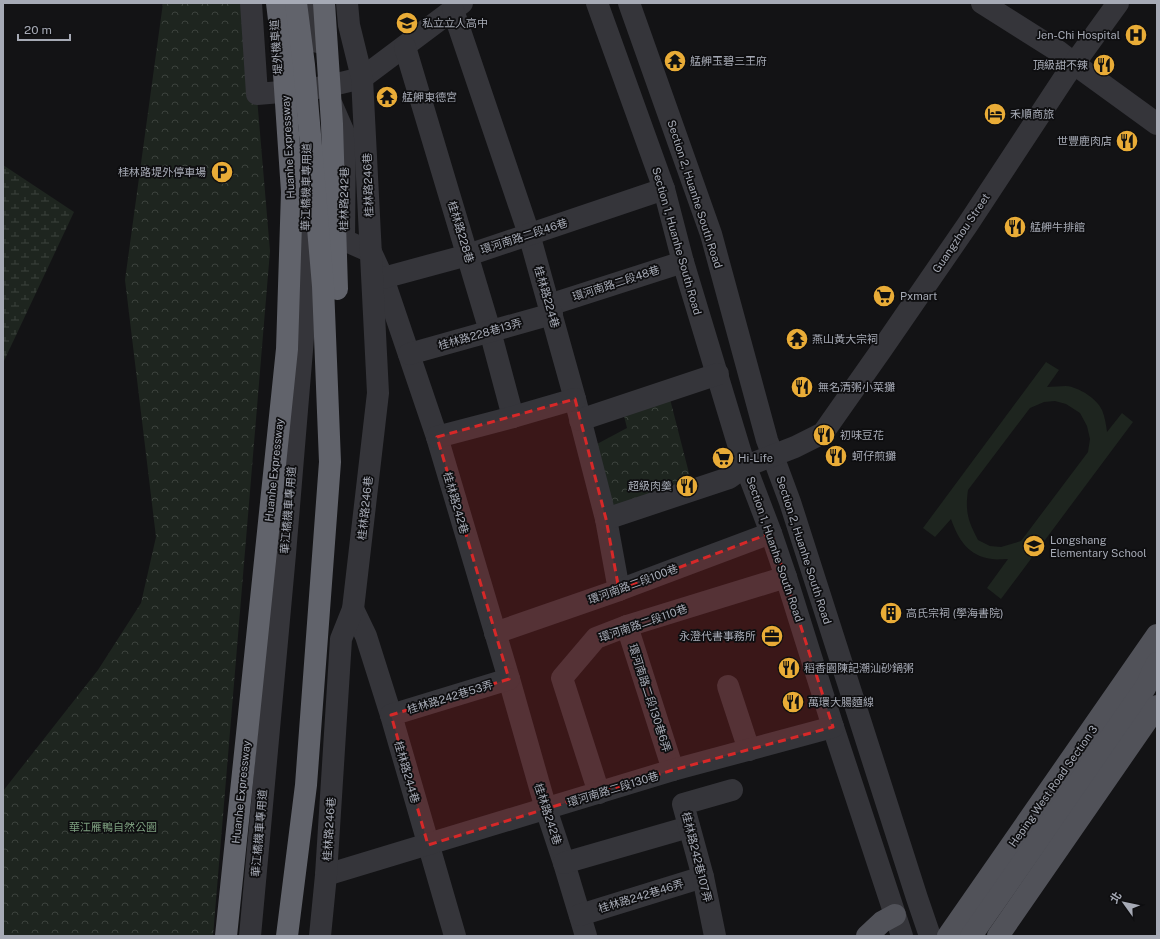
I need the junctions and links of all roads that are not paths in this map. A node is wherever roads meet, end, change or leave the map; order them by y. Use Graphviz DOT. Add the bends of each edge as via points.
graph roads {
  1 [pos="251,3"];
  2 [pos="272,3"];
  3 [pos="277,3"];
  4 [pos="296,3"];
  5 [pos="312,3"];
  6 [pos="324,3"];
  7 [pos="347,3"];
  8 [pos="597,3"];
  9 [pos="629,3"];
  10 [pos="982,3"];
  11 [pos="1118,3"];
  12 [pos="458,6"];
  13 [pos="405,47"];
  14 [pos="1074,63"];
  15 [pos="362,78"];
  16 [pos="324,87"];
  17 [pos="279,92"];
  18 [pos="1157,124"];
  19 [pos="664,189"];
  20 [pos="529,234"];
  21 [pos="371,252"];
  22 [pos="468,255"];
  23 [pos="683,262"];
  24 [pos="383,278"];
  25 [pos="550,309"];
  26 [pos="490,331"];
  27 [pos="409,354"];
  28 [pos="718,374"];
  29 [pos="575,399"];
  30 [pos="513,418"];
  31 [pos="580,420"];
  32 [pos="437,438"];
  33 [pos="772,456"];
  34 [pos="330,462"];
  35 [pos="746,466"];
  36 [pos="606,519"];
  37 [pos="771,533"];
  38 [pos="786,577"];
  39 [pos="619,590"];
  40 [pos="354,609"];
  41 [pos="627,626"];
  42 [pos="495,633"];
  43 [pos="1157,635"];
  44 [pos="1157,663"];
  45 [pos="509,679"];
  46 [pos="1151,682"];
  47 [pos="728,686"];
  48 [pos="1157,706"];
  49 [pos="391,715"];
  50 [pos="833,727"];
  51 [pos="749,750"];
  52 [pos="673,770"];
  53 [pos="732,790"];
  54 [pos="599,793"];
  55 [pos="546,809"];
  56 [pos="689,827"];
  57 [pos="428,844"];
  58 [pos="564,863"];
  59 [pos="326,875"];
  60 [pos="703,877"];
  61 [pos="580,915"];
  62 [pos="895,915"];
  63 [pos="1003,934"];
  64 [pos="713,935"];
  65 [pos="226,936"];
  66 [pos="250,936"];
  67 [pos="287,936"];
  68 [pos="320,936"];
  69 [pos="456,936"];
  70 [pos="586,936"];
  71 [pos="867,936"];
  72 [pos="902,936"];
  73 [pos="930,936"];
  74 [pos="948,936"];
  75 [pos="971,936"];
  1 -- 17 [label="street" via="257,94"];
  2 -- 17 [label="street, 堤外機車道"];
  3 -- 65 [label="highway, Huanhe Expressway" via="292,192 287,349"];
  4 -- 34 [label="highway, Huanhe Expressway" via="304,65 323,286"];
  5 -- 16 [label="street"];
  6 -- 34 [label="highway" via="332,124 338,359"];
  7 -- 15 [label="street, 桂林路246巷" via="349,25"];
  8 -- 19 [label="street, Section 1, Huanhe South Road"];
  9 -- 33 [label="street, Section 2, Huanhe South Road" via="711,234"];
  10 -- 14 [label="street"];
  11 -- 14 [label="street, Guangzhou Street"];
  12 -- 13 [label="street"];
  12 -- 20 [label="street, 桂林路224巷"];
  13 -- 15 [label="street"];
  13 -- 22 [label="street, 桂林路228巷"];
  14 -- 18 [label="street"];
  14 -- 33 [label="street, Guangzhou Street" via="968,224 823,433"];
  15 -- 16 [label="street"];
  15 -- 21 [label="street, 桂林路246巷"];
  16 -- 17 [label="street"];
  16 -- 21 [label="street, 桂林路242巷" via="345,135 344,240"];
  16 -- 66 [label="street, 華江橋機車專用道" via="306,139 305,314"];
  19 -- 20 [label="street, 環河南路二段46巷"];
  19 -- 23 [label="street, Section 1, Huanhe South Road"];
  20 -- 22 [label="street, 環河南路二段46巷"];
  20 -- 25 [label="street, 桂林路224巷"];
  21 -- 24 [label="street, 桂林路242巷"];
  21 -- 40 [label="street, 桂林路246巷" via="378,393"];
  22 -- 24 [label="street, 環河南路二段46巷"];
  22 -- 26 [label="street, 桂林路228巷"];
  23 -- 25 [label="street, 環河南路二段48巷"];
  23 -- 28 [label="street, Section 1, Huanhe South Road"];
  24 -- 27 [label="street, 桂林路242巷"];
  25 -- 26 [label="street, 桂林路228巷13弄"];
  25 -- 29 [label="street, 桂林路224巷"];
  26 -- 27 [label="street, 桂林路228巷13弄"];
  26 -- 30 [label="street, 桂林路228巷"];
  27 -- 32 [label="street, 桂林路242巷"];
  28 -- 31 [label="street"];
  28 -- 35 [label="street, Section 1, Huanhe South Road"];
  29 -- 30 [label="street"];
  29 -- 31 [label="street, 桂林路224巷"];
  30 -- 32 [label="street"];
  31 -- 36 [label="street, 桂林路224巷"];
  32 -- 42 [label="street, 桂林路242巷"];
  33 -- 35 [label="street, Guangzhou Street"];
  33 -- 73 [label="street, Section 2, Huanhe South Road" via="790,502"];
  34 -- 67 [label="highway, Huanhe Expressway" via="306,785"];
  35 -- 36 [label="street, Guangzhou Street" via="729,478"];
  35 -- 37 [label="street, Section 1, Huanhe South Road"];
  36 -- 39 [label="street, 桂林路224巷"];
  37 -- 38 [label="street, Section 1, Huanhe South Road"];
  37 -- 39 [label="street, 環河南路二段100巷"];
  38 -- 41 [label="street, 環河南路二段110巷"];
  38 -- 50 [label="street, Section 1, Huanhe South Road"];
  39 -- 42 [label="street, 環河南路二段100巷"];
  40 -- 49 [label="street, 桂林路244巷" via="366,636"];
  40 -- 59 [label="street, 桂林路246巷" via="341,639"];
  41 -- 52 [label="street, 環河南路二段130巷6弄"];
  41 -- 54 [label="street, 環河南路二段110巷" via="596,638 562,678"];
  42 -- 45 [label="street, 桂林路242巷"];
  43 -- 74 [label="main road, Heping West Road Section 3"];
  44 -- 46 [label="main road, Heping West Road Section 3"];
  45 -- 49 [label="street, 桂林路242巷53弄"];
  45 -- 55 [label="street, 桂林路242巷"];
  46 -- 75 [label="main road, Heping West Road Section 3"];
  47 -- 51 [label="street"];
  48 -- 63 [label="main road"];
  49 -- 57 [label="street, 桂林路244巷"];
  50 -- 51 [label="street, 環河南路二段130巷"];
  50 -- 62 [label="street, Section 1, Huanhe South Road"];
  51 -- 52 [label="street, 環河南路二段130巷"];
  52 -- 54 [label="street, 環河南路二段130巷"];
  53 -- 56 [label="street, 桂林路242巷107弄" via="683,804"];
  54 -- 55 [label="street, 環河南路二段130巷"];
  55 -- 57 [label="street, 環河南路二段130巷"];
  55 -- 58 [label="street, 桂林路242巷"];
  56 -- 58 [label="street"];
  56 -- 60 [label="street, 桂林路242巷107弄"];
  57 -- 59 [label="street, 環河南路二段130巷"];
  57 -- 69 [label="street, 桂林路244巷"];
  58 -- 61 [label="street, 桂林路242巷"];
  59 -- 68 [label="street, 桂林路246巷"];
  60 -- 61 [label="street, 桂林路242巷46弄"];
  60 -- 64 [label="street, 桂林路242巷107弄"];
  61 -- 70 [label="street, 桂林路242巷"];
  62 -- 71 [label="main road" via="882,922"];
  62 -- 72 [label="street, Section 1, Huanhe South Road"];
}
